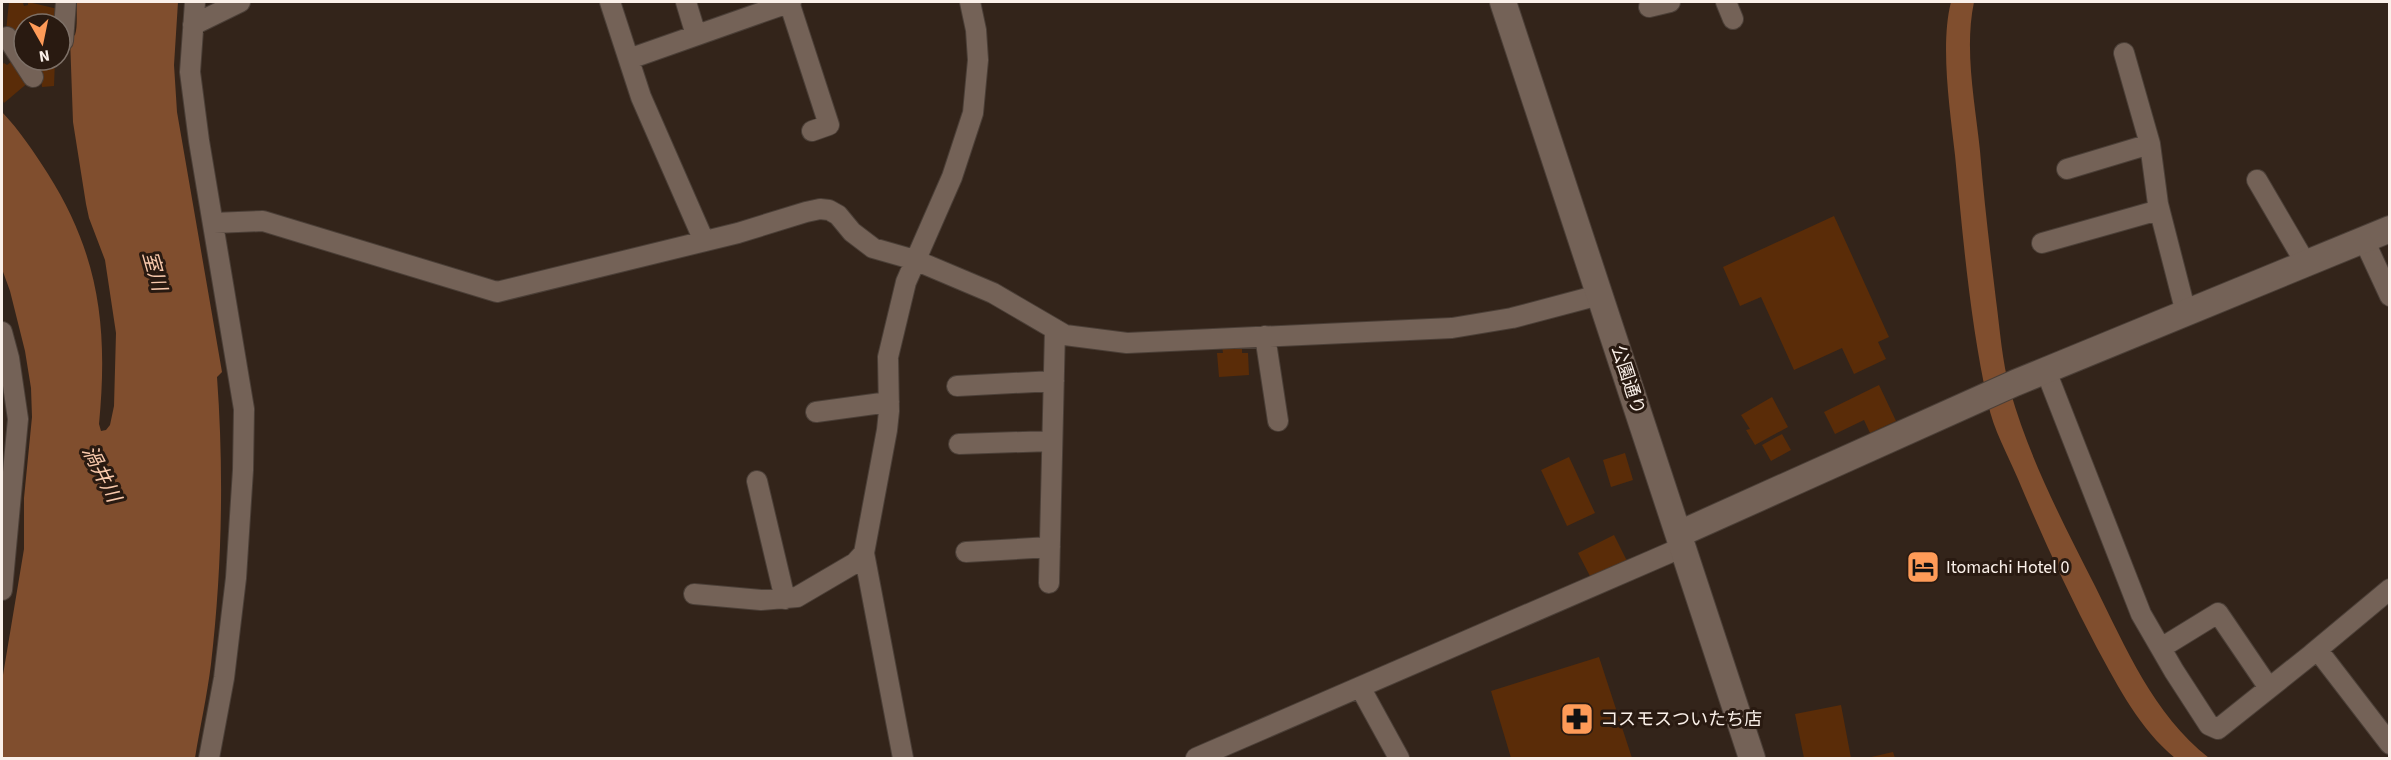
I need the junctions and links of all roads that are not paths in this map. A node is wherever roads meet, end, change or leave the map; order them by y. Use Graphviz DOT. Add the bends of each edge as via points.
graph roads {
  1 [pos="195,2"];
  2 [pos="240,2"];
  3 [pos="610,2"];
  4 [pos="686,2"];
  5 [pos="790,2"];
  6 [pos="970,2"];
  7 [pos="1670,2"];
  8 [pos="1509,4"];
  9 [pos="1649,7"];
  10 [pos="193,25"];
  11 [pos="696,35"];
  12 [pos="11,37"];
  13 [pos="2124,53"];
  14 [pos="628,59"];
  15 [pos="33,77"];
  16 [pos="812,131"];
  17 [pos="2150,144"];
  18 [pos="2067,168"];
  19 [pos="2257,180"];
  20 [pos="2159,210"];
  21 [pos="214,223"];
  22 [pos="2390,229"];
  23 [pos="2364,240"];
  24 [pos="704,241"];
  25 [pos="2042,243"];
  26 [pos="915,260"];
  27 [pos="2306,264"];
  28 [pos="1599,294"];
  29 [pos="2390,296"];
  30 [pos="2186,313"];
  31 [pos="1055,329"];
  32 [pos="2,332"];
  33 [pos="1265,336"];
  34 [pos="2046,371"];
  35 [pos="1054,381"];
  36 [pos="957,386"];
  37 [pos="888,402"];
  38 [pos="816,412"];
  39 [pos="1278,421"];
  40 [pos="1052,441"];
  41 [pos="959,444"];
  42 [pos="757,481"];
  43 [pos="1681,541"];
  44 [pos="1050,547"];
  45 [pos="966,552"];
  46 [pos="864,553"];
  47 [pos="1049,583"];
  48 [pos="2390,589"];
  49 [pos="2,590"];
  50 [pos="694,594"];
  51 [pos="785,599"];
  52 [pos="2161,648"];
  53 [pos="2312,654"];
  54 [pos="1360,687"];
  55 [pos="2269,688"];
  56 [pos="2390,744"];
  57 [pos="209,759"];
  58 [pos="903,759"];
  59 [pos="1196,759"];
  60 [pos="1399,759"];
  61 [pos="1752,759"];
  1 -- 10 [label="street"];
  2 -- 10 [label="street"];
  3 -- 14 [label="street"];
  4 -- 11 [label="street"];
  5 -- 11 [label="street"];
  5 -- 16 [label="street" via="829,125"];
  6 -- 26 [label="street" via="978,60 973,114 952,177"];
  7 -- 9 [label="street"];
  8 -- 28 [label="street, 公園通り"];
  10 -- 21 [label="street" via="190,72"];
  11 -- 14 [label="street"];
  12 -- 15 [label="street"];
  13 -- 17 [label="street"];
  14 -- 24 [label="street" via="641,98"];
  17 -- 18 [label="street"];
  17 -- 20 [label="street"];
  19 -- 27 [label="street"];
  20 -- 25 [label="street"];
  20 -- 30 [label="street"];
  21 -- 24 [label="street" via="263,221 497,292"];
  21 -- 57 [label="street" via="244,409 236,578"];
  22 -- 23 [label="street"];
  23 -- 27 [label="street"];
  23 -- 29 [label="street"];
  24 -- 26 [label="street" via="820,209 838,215 873,248"];
  26 -- 31 [label="street" via="993,293"];
  26 -- 37 [label="street" via="888,357"];
  27 -- 30 [label="street"];
  28 -- 33 [label="street" via="1512,318 1452,328"];
  28 -- 43 [label="street, 公園通り"];
  30 -- 34 [label="street"];
  31 -- 33 [label="street" via="1065,335 1127,343"];
  31 -- 35 [label="street"];
  32 -- 49 [label="street" via="18,419"];
  33 -- 39 [label="street"];
  34 -- 43 [label="street" via="1983,397"];
  34 -- 52 [label="street" via="2141,614"];
  35 -- 36 [label="street"];
  35 -- 40 [label="street"];
  37 -- 38 [label="street"];
  37 -- 46 [label="street" via="883,457"];
  40 -- 41 [label="street"];
  40 -- 44 [label="street"];
  42 -- 51 [label="street"];
  43 -- 54 [label="street"];
  43 -- 61 [label="street, 公園通り"];
  44 -- 45 [label="street"];
  44 -- 47 [label="street"];
  46 -- 51 [label="street" via="812,590"];
  46 -- 58 [label="street"];
  48 -- 53 [label="street"];
  50 -- 51 [label="street"];
  52 -- 55 [label="street" via="2218,613"];
  52 -- 55 [label="street" via="2209,725 2218,729"];
  53 -- 55 [label="street"];
  53 -- 56 [label="street" via="2320,653"];
  54 -- 59 [label="street"];
  54 -- 60 [label="street"];
}
